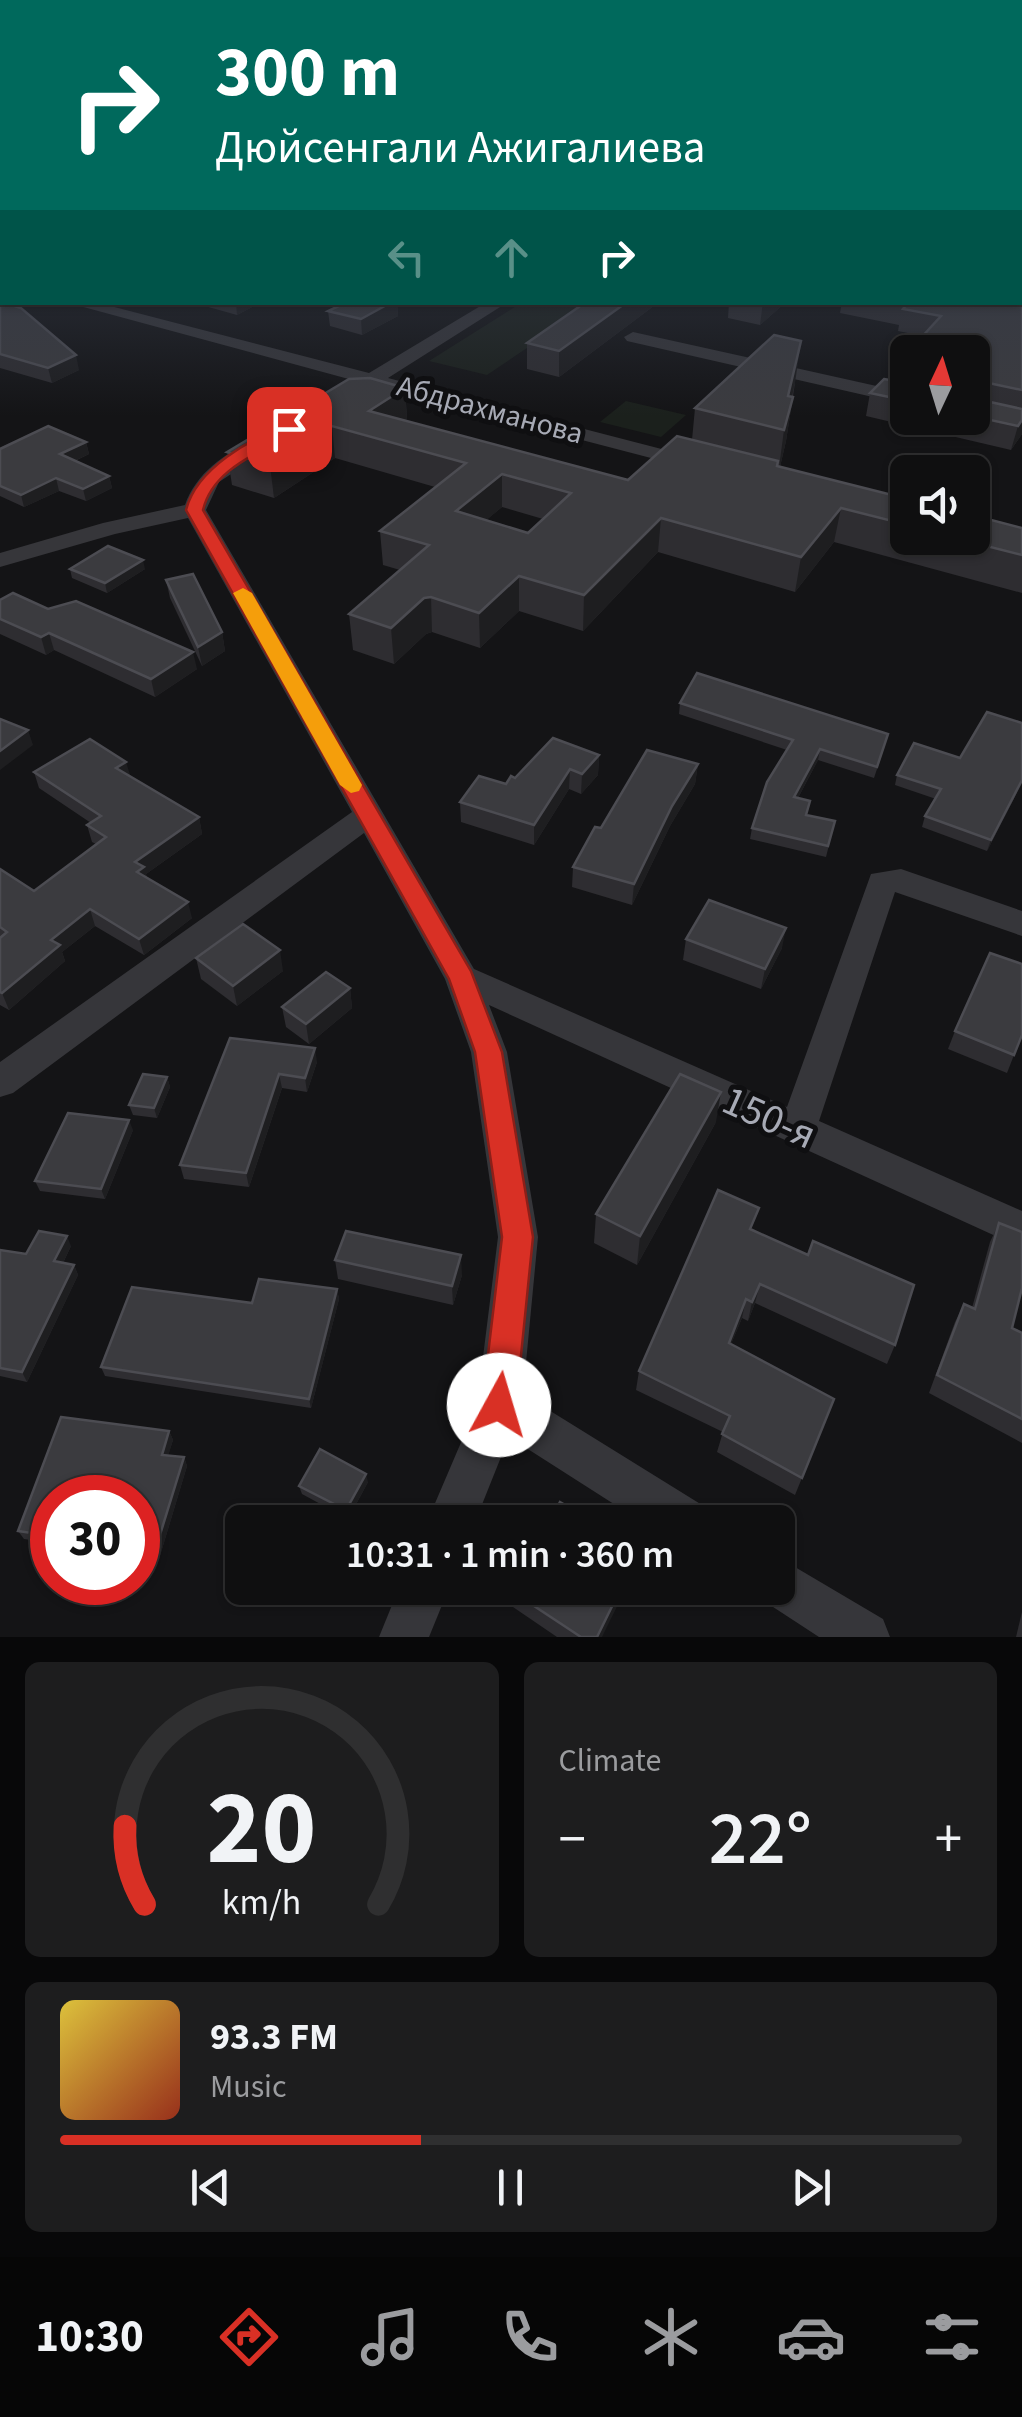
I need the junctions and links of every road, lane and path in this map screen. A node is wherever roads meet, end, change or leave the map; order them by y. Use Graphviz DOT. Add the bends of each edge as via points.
graph roads {
  1 [pos="84,305"];
  2 [pos="495,305"];
  3 [pos="633,337"];
  4 [pos="375,379"];
  5 [pos="890,395"];
  6 [pos="717,469"];
  7 [pos="194,510"];
  8 [pos="0,560"];
  9 [pos="369,814"];
  10 [pos="1022,924"];
  11 [pos="462,978"];
  12 [pos="0,1082"];
  13 [pos="797,1131"];
  14 [pos="1022,1230"];
  15 [pos="499,1405"];
  16 [pos="458,1505"];
  17 [pos="657,1505"];
  18 [pos="795,1593"];
  19 [pos="417,1605"];
  20 [pos="404,1637"];
  21 [pos="865,1637"];
  1 -- 4 [label="street, Абдрахманова"];
  2 -- 4 [label="street"];
  3 -- 5 [label="street"];
  4 -- 6 [label="street, Абдрахманова"];
  4 -- 7 [label="street" via="213,473"];
  7 -- 8 [label="street"];
  7 -- 9 [label="street"];
  9 -- 11 [label="street"];
  9 -- 12 [label="street"];
  10 -- 13 [label="street" via="901,880 882,882"];
  11 -- 13 [label="street, 150-я"];
  11 -- 15 [label="street" via="489,1052 518,1237"];
  13 -- 14 [label="street, 150-я"];
  15 -- 16 [label="street"];
  15 -- 17 [label="street"];
  18 -- 21 [label="street"];
  19 -- 20 [label="street"];
}
